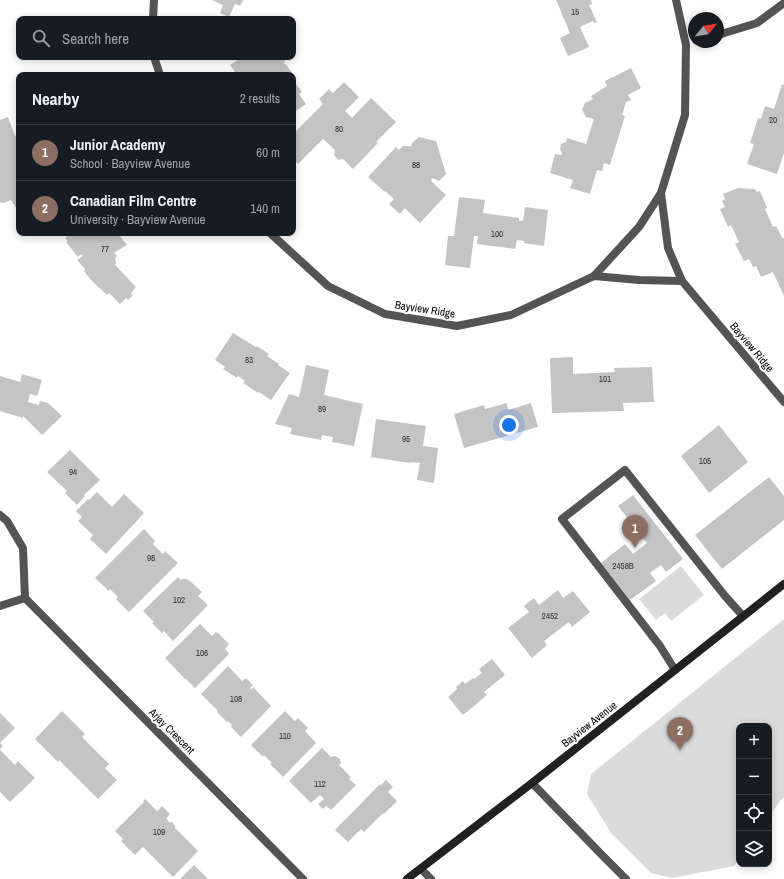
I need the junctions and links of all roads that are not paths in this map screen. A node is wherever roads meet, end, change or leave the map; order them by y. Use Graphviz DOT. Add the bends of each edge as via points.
graph roads {
  1 [pos="154,0"];
  2 [pos="676,0"];
  3 [pos="784,3"];
  4 [pos="153,16"];
  5 [pos="724,33"];
  6 [pos="686,45"];
  7 [pos="155,60"];
  8 [pos="159,72"];
  9 [pos="661,193"];
  10 [pos="273,236"];
  11 [pos="594,276"];
  12 [pos="682,281"];
  13 [pos="784,402"];
  14 [pos="0,515"];
  15 [pos="784,584"];
  16 [pos="25,598"];
  17 [pos="0,606"];
  18 [pos="743,616"];
  19 [pos="675,670"];
  20 [pos="532,783"];
  21 [pos="421,868"];
  22 [pos="303,879"];
  23 [pos="407,879"];
  24 [pos="430,879"];
  25 [pos="626,879"];
  1 -- 4 [label="street"];
  2 -- 6 [label="street"];
  3 -- 5 [label="street" via="757,23"];
  6 -- 9 [label="street" via="685,115"];
  7 -- 8 [label="street"];
  9 -- 11 [label="street, Bayview Ridge" via="639,227"];
  9 -- 12 [label="street, Bayview Ridge" via="668,248"];
  10 -- 11 [label="street, Bayview Ridge" via="328,286 385,314 457,326 511,315"];
  11 -- 12 [label="street"];
  12 -- 13 [label="street, Bayview Ridge"];
  14 -- 16 [label="street" via="8,521 23,548"];
  15 -- 18 [label="main road, Bayview Avenue"];
  16 -- 17 [label="street"];
  16 -- 22 [label="street, Arjay Crescent"];
  18 -- 19 [label="main road, Bayview Avenue"];
  18 -- 19 [label="street" via="624,470 562,519 660,646"];
  19 -- 20 [label="main road, Bayview Avenue"];
  20 -- 21 [label="main road, Bayview Avenue"];
  20 -- 25 [label="street"];
  21 -- 23 [label="main road, Bayview Avenue"];
  21 -- 24 [label="street"];
}
